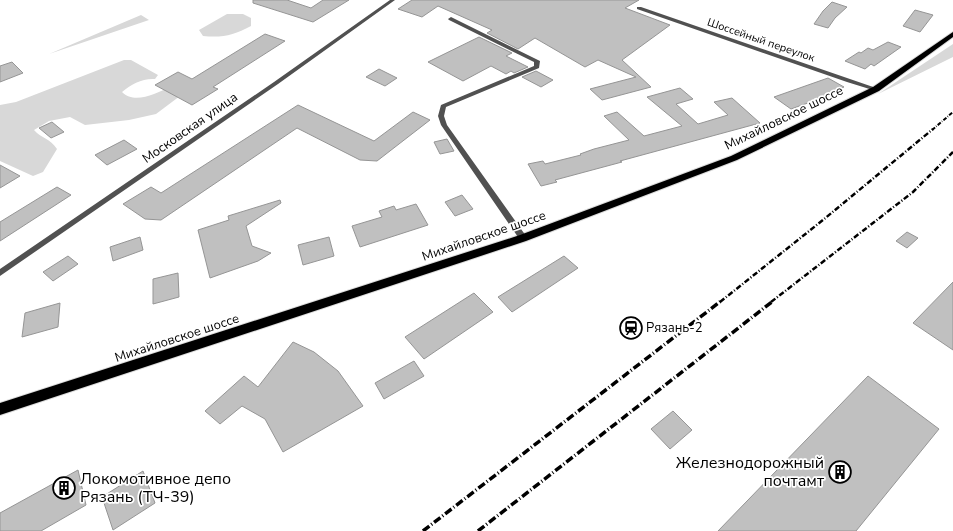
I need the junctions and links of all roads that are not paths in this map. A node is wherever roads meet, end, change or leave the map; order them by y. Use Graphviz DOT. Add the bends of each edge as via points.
graph roads {
  1 [pos="393,0"];
  2 [pos="639,8"];
  3 [pos="451,19"];
  4 [pos="953,34"];
  5 [pos="876,89"];
  6 [pos="523,238"];
  7 [pos="0,273"];
  8 [pos="0,410"];
  1 -- 7 [label="street, Московская улица"];
  2 -- 5 [label="street, Шоссейный переулок"];
  3 -- 6 [label="street" via="537,61 537,67 443,106 441,116 444,125"];
  4 -- 5 [label="main road, Михайловское шоссе"];
  5 -- 6 [label="main road, Михайловское шоссе" via="734,158"];
  6 -- 8 [label="main road, Михайловское шоссе"];
}
